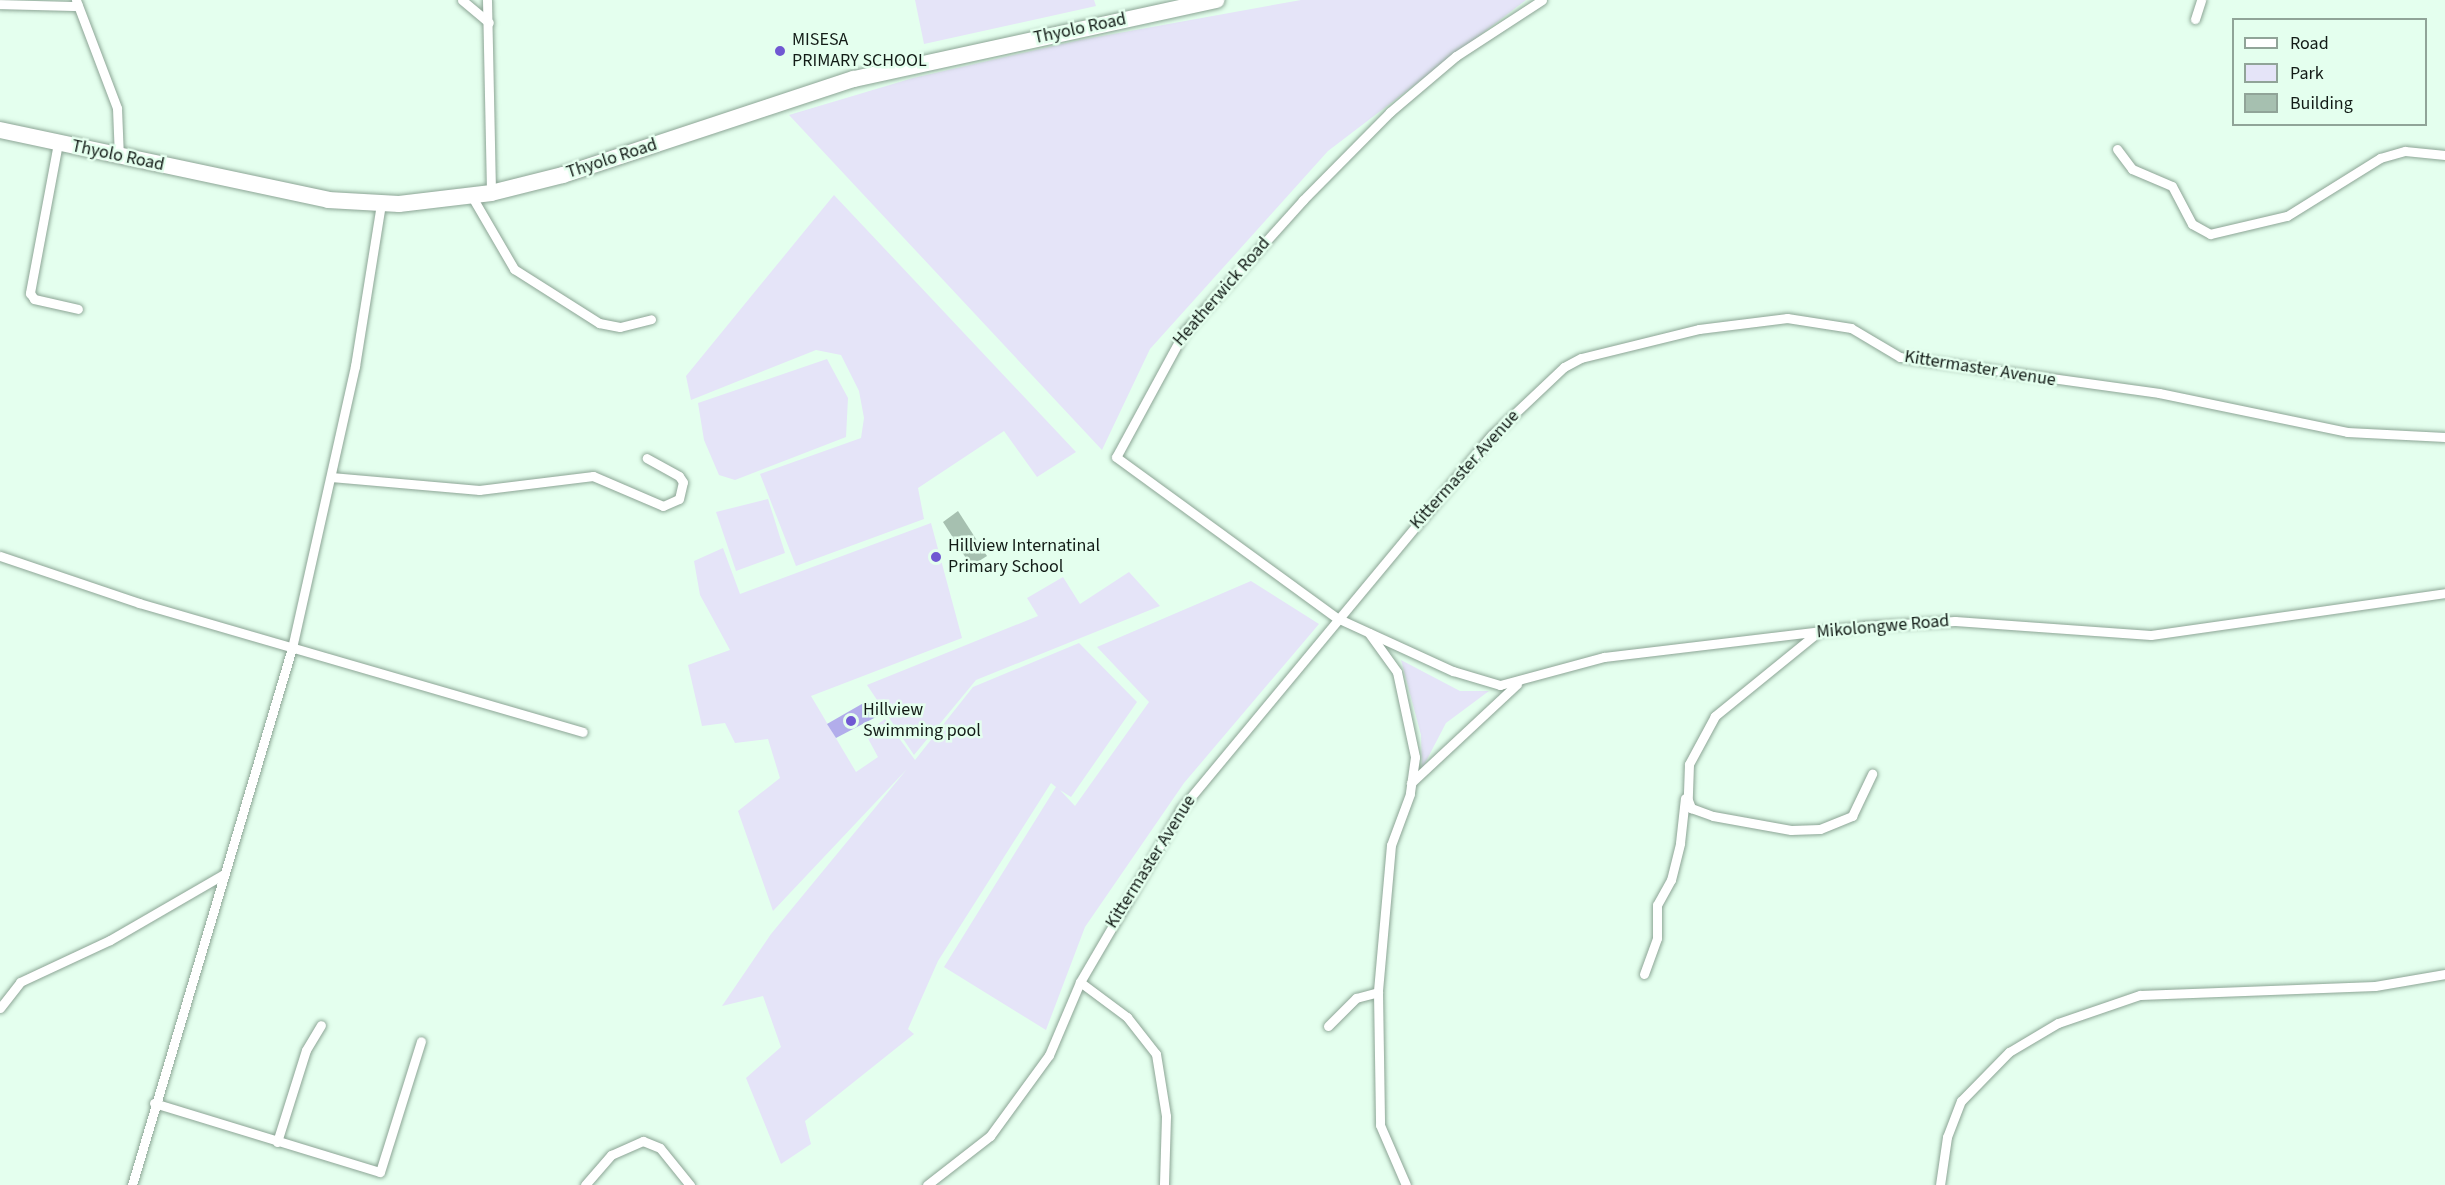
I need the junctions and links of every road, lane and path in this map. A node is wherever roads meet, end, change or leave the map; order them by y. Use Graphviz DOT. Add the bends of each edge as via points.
graph roads {
  1 [pos="462,0"];
  2 [pos="487,0"];
  3 [pos="1216,0"];
  4 [pos="1542,0"];
  5 [pos="2201,0"];
  6 [pos="77,3"];
  7 [pos="0,4"];
  8 [pos="2195,19"];
  9 [pos="489,22"];
  10 [pos="0,130"];
  11 [pos="58,143"];
  12 [pos="2117,149"];
  13 [pos="2445,155"];
  14 [pos="119,157"];
  15 [pos="491,193"];
  16 [pos="471,195"];
  17 [pos="381,204"];
  18 [pos="78,309"];
  19 [pos="651,319"];
  20 [pos="2445,437"];
  21 [pos="647,458"];
  22 [pos="331,477"];
  23 [pos="0,556"];
  24 [pos="2445,593"];
  25 [pos="1337,618"];
  26 [pos="1368,631"];
  27 [pos="1818,633"];
  28 [pos="292,648"];
  29 [pos="1517,684"];
  30 [pos="584,732"];
  31 [pos="1872,774"];
  32 [pos="1411,783"];
  33 [pos="1685,792"];
  34 [pos="224,874"];
  35 [pos="1644,974"];
  36 [pos="2445,974"];
  37 [pos="1080,982"];
  38 [pos="1378,992"];
  39 [pos="0,1008"];
  40 [pos="321,1025"];
  41 [pos="1328,1026"];
  42 [pos="420,1041"];
  43 [pos="154,1103"];
  44 [pos="277,1142"];
  45 [pos="132,1185"];
  46 [pos="585,1185"];
  47 [pos="690,1185"];
  48 [pos="927,1185"];
  49 [pos="1164,1185"];
  50 [pos="1406,1185"];
  51 [pos="1940,1185"];
  1 -- 9 [label="street"];
  2 -- 9 [label="street"];
  3 -- 15 [label="highway, Thyolo Road" via="854,79 579,171"];
  4 -- 25 [label="street, Heatherwick Road" via="1415,91 1303,200 1184,332 1116,457"];
  5 -- 8 [label="street"];
  6 -- 7 [label="street"];
  6 -- 14 [label="street" via="117,108"];
  9 -- 15 [label="street"];
  10 -- 11 [label="highway, Thyolo Road"];
  11 -- 14 [label="highway, Thyolo Road"];
  11 -- 18 [label="street" via="30,293 34,300"];
  12 -- 13 [label="street" via="2132,169 2172,186 2192,224 2210,234 2287,216 2380,158 2405,151"];
  14 -- 17 [label="highway, Thyolo Road" via="328,200"];
  15 -- 16 [label="highway, Thyolo Road"];
  16 -- 17 [label="highway, Thyolo Road"];
  16 -- 19 [label="street" via="514,269 599,323 620,327"];
  17 -- 22 [label="street"];
  20 -- 25 [label="street, Kittermaster Avenue" via="2347,432 2159,393 1900,357 1858,331 1826,321 1787,318 1699,329 1564,367 1492,435"];
  21 -- 22 [label="street" via="679,476 683,482 679,499 663,506 593,476 478,490"];
  22 -- 28 [label="street"];
  23 -- 28 [label="street"];
  24 -- 27 [label="street, Mikolongwe Road" via="2194,632 2151,635 1955,621"];
  25 -- 26 [label="street, Mikolongwe Road"];
  25 -- 37 [label="street, Kittermaster Avenue" via="1181,808"];
  26 -- 29 [label="street, Mikolongwe Road" via="1453,671 1484,682"];
  26 -- 32 [label="street" via="1397,672 1408,706 1415,757"];
  27 -- 29 [label="street, Mikolongwe Road" via="1604,657"];
  27 -- 33 [label="street" via="1715,716 1689,764"];
  28 -- 30 [label="street"];
  28 -- 34 [label="street"];
  29 -- 32 [label="street"];
  31 -- 33 [label="street" via="1852,816 1820,829 1791,830 1713,816 1691,808"];
  32 -- 38 [label="street" via="1391,845"];
  33 -- 35 [label="street" via="1680,843 1671,880 1657,905 1657,938"];
  34 -- 39 [label="street" via="110,940 20,982"];
  34 -- 43 [label="street"];
  36 -- 51 [label="street" via="2375,986 2140,995 2058,1023 2009,1052 1961,1101 1947,1137"];
  37 -- 48 [label="street, Kittermaster Avenue" via="1049,1055 990,1136"];
  37 -- 49 [label="street" via="1127,1017 1156,1054 1166,1116"];
  38 -- 41 [label="street" via="1356,998"];
  38 -- 50 [label="street" via="1380,1125"];
  40 -- 44 [label="street" via="306,1050"];
  42 -- 44 [label="street" via="380,1172"];
  43 -- 44 [label="street"];
  43 -- 45 [label="street"];
  46 -- 47 [label="street" via="610,1155 644,1141 660,1148"];
}
